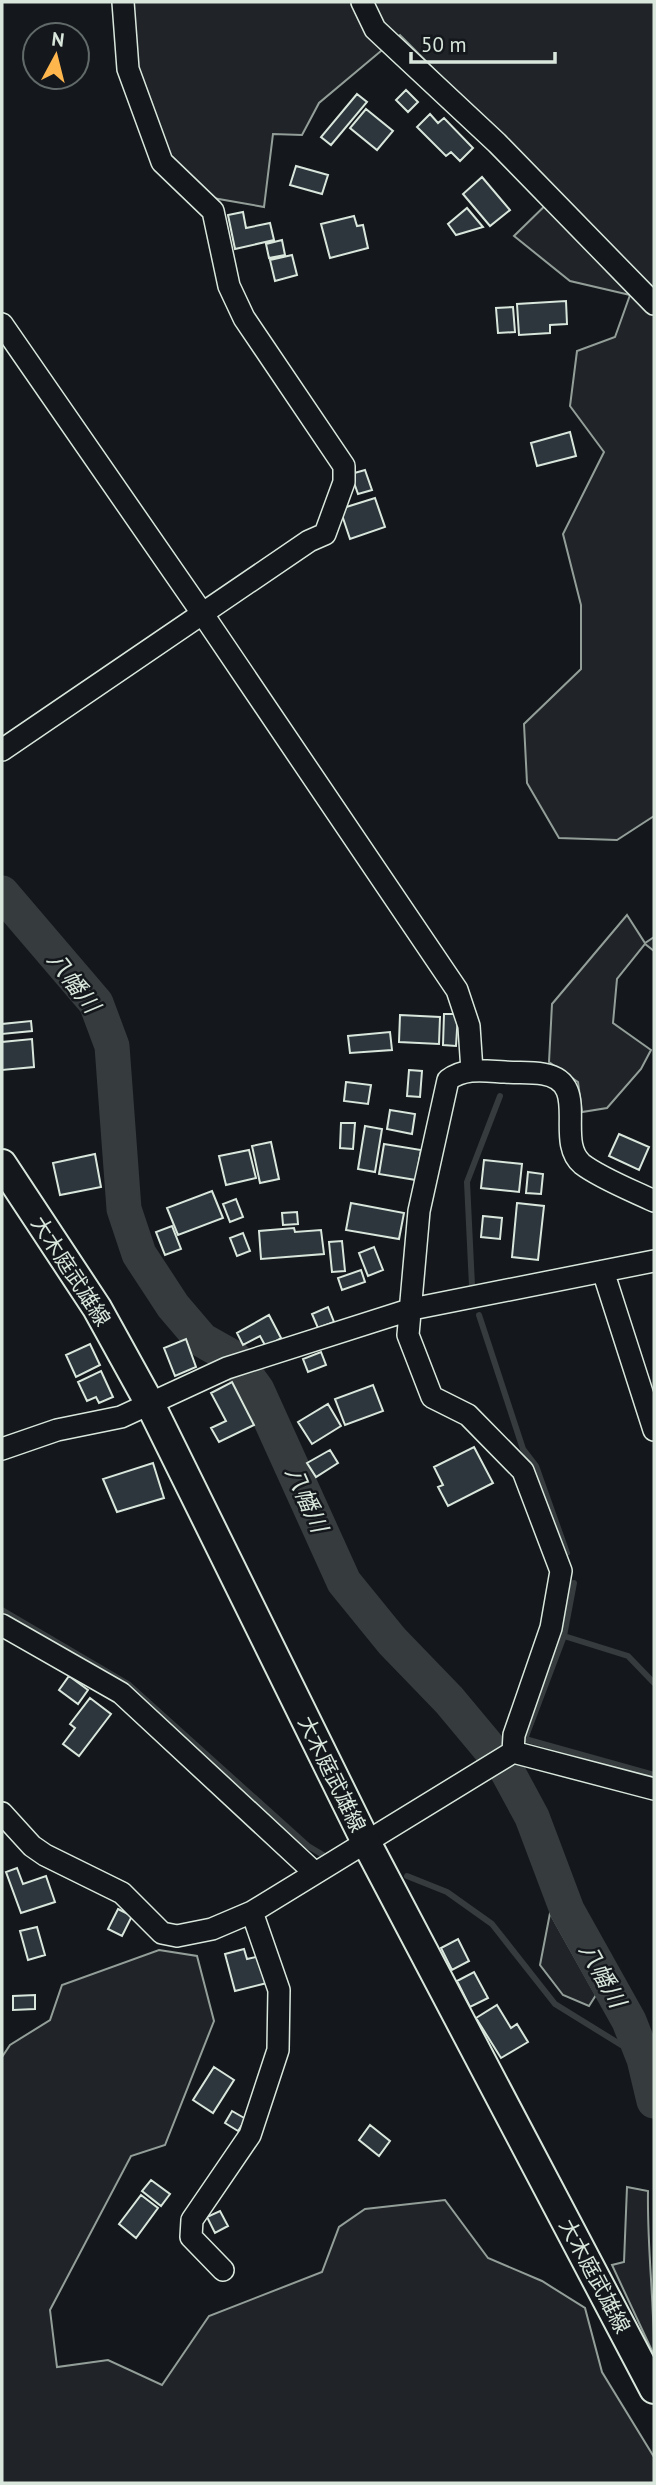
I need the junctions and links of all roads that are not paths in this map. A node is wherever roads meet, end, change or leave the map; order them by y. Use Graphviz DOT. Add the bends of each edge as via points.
graph roads {
  1 [pos="122,2"];
  2 [pos="362,2"];
  3 [pos="654,304"];
  4 [pos="2,324"];
  5 [pos="202,612"];
  6 [pos="2,750"];
  7 [pos="471,1071"];
  8 [pos="2,1164"];
  9 [pos="654,1202"];
  10 [pos="654,1261"];
  11 [pos="603,1271"];
  12 [pos="412,1309"];
  13 [pos="150,1404"];
  14 [pos="654,1430"];
  15 [pos="2,1449"];
  16 [pos="2,1625"];
  17 [pos="513,1752"];
  18 [pos="654,1789"];
  19 [pos="2,1813"];
  20 [pos="366,1842"];
  21 [pos="315,1873"];
  22 [pos="252,1912"];
  23 [pos="223,2270"];
  24 [pos="654,2389"];
  1 -- 5 [label="street" via="128,69 162,162 213,211 229,286 244,318 344,466 344,482 325,534"];
  2 -- 3 [label="street" via="375,29 497,144"];
  4 -- 5 [label="street"];
  5 -- 6 [label="street"];
  5 -- 7 [label="street" via="457,990 469,1026"];
  7 -- 9 [label="street" via="544,1074 557,1079 571,1102 571,1144 581,1163"];
  7 -- 12 [label="street" via="448,1080 419,1211"];
  8 -- 13 [label="main road, 大木庭武雄線" via="96,1308"];
  10 -- 11 [label="street"];
  11 -- 12 [label="street"];
  11 -- 14 [label="street"];
  12 -- 13 [label="street" via="228,1368"];
  12 -- 17 [label="street" via="408,1335 432,1397 468,1415 523,1471 561,1571 551,1628 514,1735"];
  13 -- 15 [label="street"];
  13 -- 20 [label="main road, 大木庭武雄線"];
  16 -- 21 [label="street" via="121,1693"];
  17 -- 18 [label="street"];
  17 -- 20 [label="street"];
  19 -- 22 [label="street" via="32,1846 122,1893 162,1933 177,1936 212,1929"];
  20 -- 21 [label="street"];
  20 -- 24 [label="main road, 大木庭武雄線"];
  21 -- 22 [label="street"];
  22 -- 23 [label="street" via="279,1990 278,2050 250,2135 192,2220 191,2237"];
}
